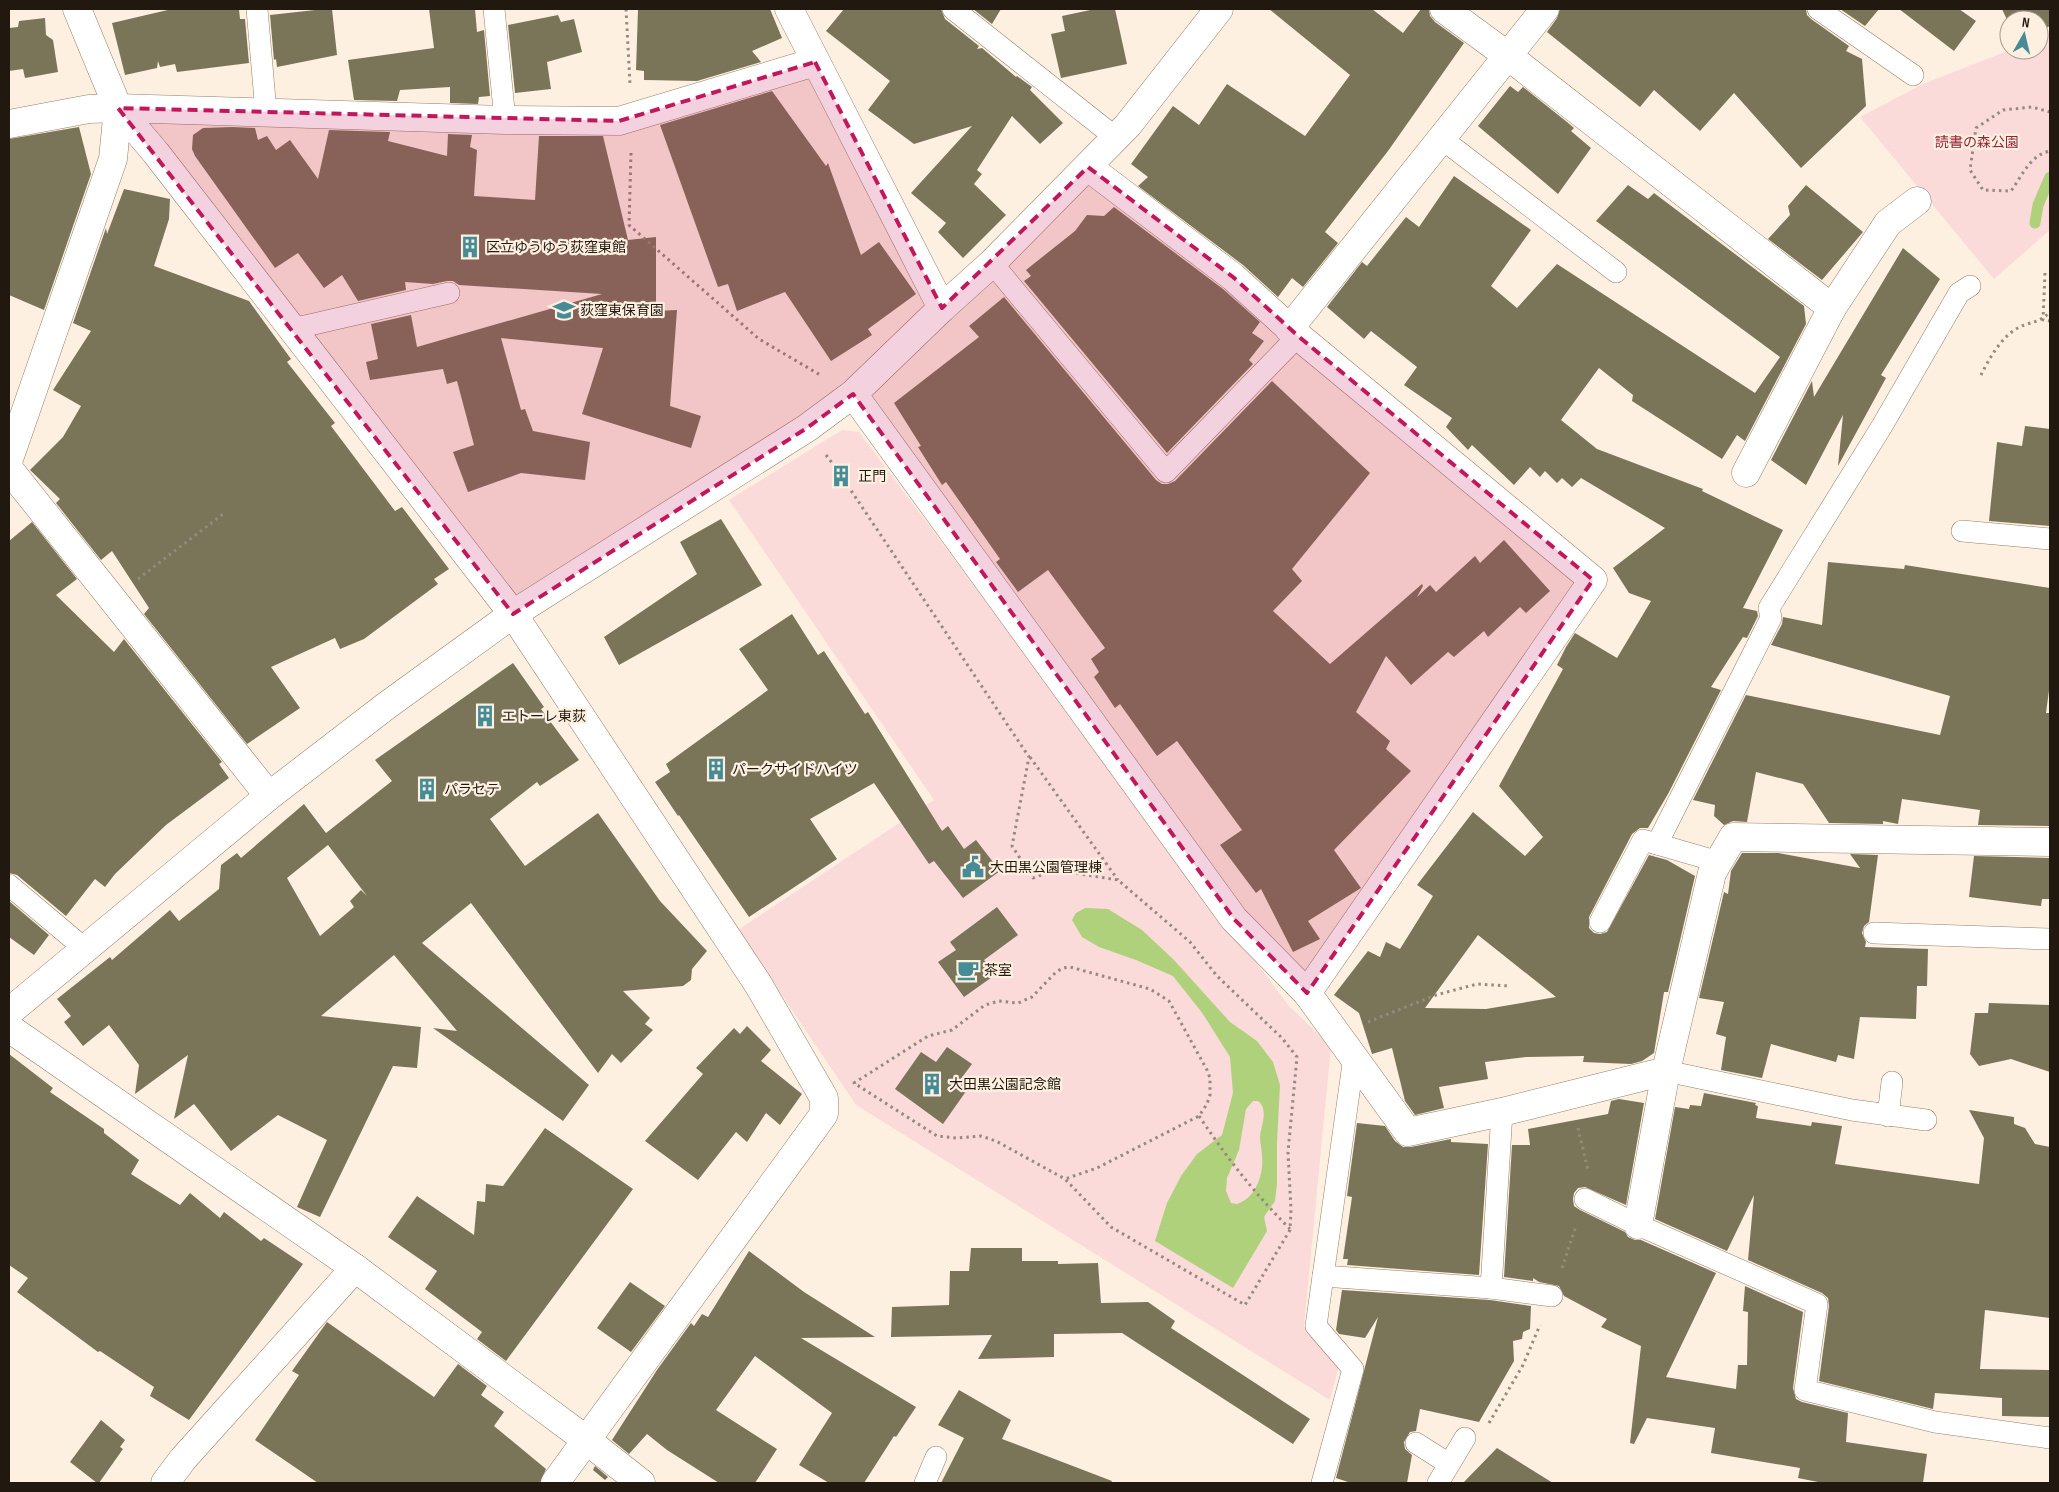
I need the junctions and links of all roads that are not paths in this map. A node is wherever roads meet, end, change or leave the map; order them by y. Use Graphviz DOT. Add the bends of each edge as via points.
graph roads {
  1 [pos="77,9"];
  2 [pos="257,9"];
  3 [pos="494,9"];
  4 [pos="789,9"];
  5 [pos="953,9"];
  6 [pos="1219,9"];
  7 [pos="1444,9"];
  8 [pos="1545,9"];
  9 [pos="1818,9"];
  10 [pos="1508,56"];
  11 [pos="814,62"];
  12 [pos="1913,75"];
  13 [pos="118,108"];
  14 [pos="266,112"];
  15 [pos="505,120"];
  16 [pos="9,124"];
  17 [pos="1115,137"];
  18 [pos="1442,139"];
  19 [pos="1088,166"];
  20 [pos="1916,201"];
  21 [pos="992,263"];
  22 [pos="1616,272"];
  23 [pos="1970,286"];
  24 [pos="449,293"];
  25 [pos="942,308"];
  26 [pos="1832,308"];
  27 [pos="292,329"];
  28 [pos="1294,333"];
  29 [pos="853,394"];
  30 [pos="9,459"];
  31 [pos="9,469"];
  32 [pos="1746,473"];
  33 [pos="1962,531"];
  34 [pos="2050,540"];
  35 [pos="513,614"];
  36 [pos="269,796"];
  37 [pos="2050,842"];
  38 [pos="1657,844"];
  39 [pos="1718,862"];
  40 [pos="9,885"];
  41 [pos="1600,922"];
  42 [pos="1874,933"];
  43 [pos="2050,939"];
  44 [pos="85,949"];
  45 [pos="1307,993"];
  46 [pos="9,1012"];
  47 [pos="9,1028"];
  48 [pos="1354,1057"];
  49 [pos="1666,1071"];
  50 [pos="1892,1082"];
  51 [pos="1502,1112"];
  52 [pos="1888,1116"];
  53 [pos="1926,1120"];
  54 [pos="1585,1199"];
  55 [pos="1638,1225"];
  56 [pos="355,1268"];
  57 [pos="1323,1276"];
  58 [pos="1491,1288"];
  59 [pos="1552,1296"];
  60 [pos="1465,1438"];
  61 [pos="2050,1438"];
  62 [pos="585,1439"];
  63 [pos="1416,1444"];
  64 [pos="936,1457"];
  65 [pos="1449,1464"];
  66 [pos="165,1483"];
  67 [pos="555,1483"];
  68 [pos="641,1483"];
  69 [pos="925,1483"];
  70 [pos="1322,1483"];
  71 [pos="1438,1483"];
  1 -- 13 [label="street"];
  2 -- 14 [label="lane"];
  3 -- 15 [label="lane"];
  4 -- 11 [label="street"];
  5 -- 17 [label="lane"];
  6 -- 17 [label="street" via="1128,125"];
  7 -- 10 [label="street"];
  8 -- 10 [label="street"];
  9 -- 12 [label="lane"];
  10 -- 18 [label="street"];
  10 -- 26 [label="street"];
  11 -- 15 [label="street" via="620,122"];
  11 -- 25 [label="street"];
  13 -- 14 [label="street"];
  13 -- 16 [label="street" via="89,109"];
  13 -- 27 [label="street"];
  13 -- 30 [label="street" via="113,159"];
  14 -- 15 [label="street"];
  17 -- 19 [label="street"];
  18 -- 22 [label="lane"];
  18 -- 28 [label="street"];
  19 -- 21 [label="street"];
  19 -- 28 [label="street" via="1233,277"];
  20 -- 26 [label="street" via="1888,223"];
  21 -- 25 [label="street"];
  21 -- 28 [label="lane" via="1166,472"];
  23 -- 38 [label="lane" via="1959,293 1882,426 1769,608 1771,618"];
  24 -- 27 [label="lane"];
  25 -- 29 [label="street"];
  26 -- 32 [label="street"];
  27 -- 35 [label="street"];
  28 -- 45 [label="street" via="1593,580"];
  29 -- 35 [label="street" via="807,428"];
  29 -- 45 [label="street" via="1234,919"];
  31 -- 36 [label="street"];
  33 -- 34 [label="lane"];
  35 -- 36 [label="street"];
  35 -- 62 [label="street" via="758,984 824,1098 824,1114"];
  36 -- 44 [label="street"];
  37 -- 39 [label="street" via="1732,836"];
  38 -- 39 [label="lane"];
  38 -- 41 [label="lane" via="1644,840"];
  39 -- 49 [label="street" via="1712,873"];
  40 -- 44 [label="lane"];
  42 -- 43 [label="lane"];
  44 -- 46 [label="street"];
  45 -- 48 [label="street"];
  47 -- 56 [label="street"];
  48 -- 51 [label="street" via="1408,1132"];
  48 -- 57 [label="lane"];
  49 -- 51 [label="street"];
  49 -- 52 [label="lane"];
  49 -- 55 [label="street"];
  50 -- 52 [label="lane"];
  51 -- 58 [label="lane"];
  52 -- 53 [label="lane"];
  54 -- 55 [label="lane"];
  55 -- 61 [label="lane" via="1817,1304 1805,1390 1935,1422"];
  56 -- 62 [label="street"];
  56 -- 66 [label="street"];
  57 -- 58 [label="lane"];
  57 -- 70 [label="lane" via="1316,1326 1354,1369"];
  58 -- 59 [label="lane"];
  60 -- 65 [label="lane"];
  62 -- 67 [label="street"];
  62 -- 68 [label="street"];
  63 -- 65 [label="lane"];
  64 -- 69 [label="lane"];
  65 -- 71 [label="lane"];
}
